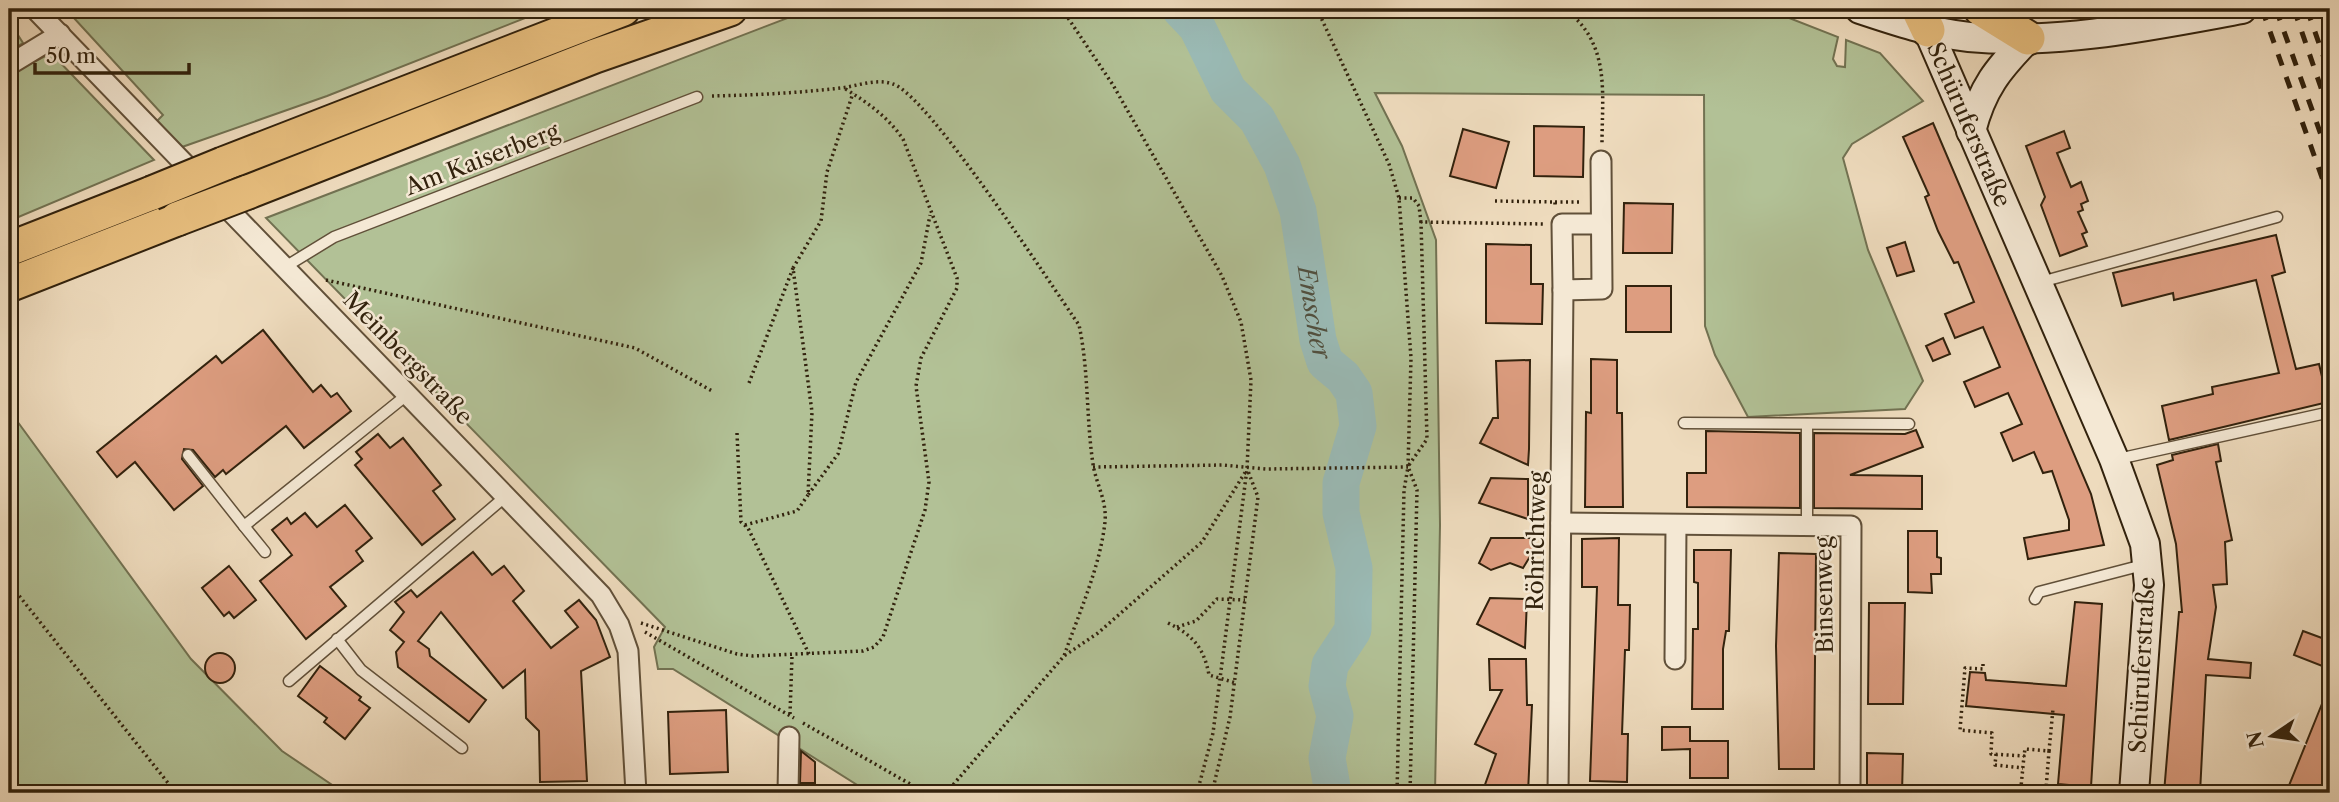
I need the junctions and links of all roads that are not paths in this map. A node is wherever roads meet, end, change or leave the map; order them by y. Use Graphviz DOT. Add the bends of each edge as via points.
graph roads {
  1 [pos="35,9"];
  2 [pos="623,9"];
  3 [pos="730,9"];
  4 [pos="1860,9"];
  5 [pos="1981,9"];
  6 [pos="2242,9"];
  7 [pos="1926,16"];
  8 [pos="63,26"];
  9 [pos="2028,38"];
  10 [pos="9,65"];
  11 [pos="697,97"];
  12 [pos="1971,131"];
  13 [pos="1601,161"];
  14 [pos="2277,217"];
  15 [pos="1601,224"];
  16 [pos="9,248"];
  17 [pos="285,267"];
  18 [pos="2036,284"];
  19 [pos="9,285"];
  20 [pos="1563,290"];
  21 [pos="409,394"];
  22 [pos="2326,413"];
  23 [pos="1685,423"];
  24 [pos="1807,424"];
  25 [pos="1909,424"];
  26 [pos="188,455"];
  27 [pos="2114,459"];
  28 [pos="506,496"];
  29 [pos="1561,523"];
  30 [pos="1676,525"];
  31 [pos="244,526"];
  32 [pos="1807,526"];
  33 [pos="265,552"];
  34 [pos="2147,564"];
  35 [pos="2035,599"];
  36 [pos="337,639"];
  37 [pos="1675,659"];
  38 [pos="289,681"];
  39 [pos="789,737"];
  40 [pos="462,748"];
  41 [pos="636,793"];
  42 [pos="788,793"];
  43 [pos="1558,793"];
  44 [pos="1850,793"];
  45 [pos="2134,793"];
  1 -- 8 [label="street, Meinbergstraße"];
  2 -- 16 [label="highway, bridge"];
  3 -- 19 [label="highway, bridge" via="596,56"];
  4 -- 7 [label="main road, Schüruferstraße"];
  5 -- 9 [label="highway"];
  6 -- 9 [label="main road" via="2099,32"];
  7 -- 9 [label="main road" via="1971,37"];
  7 -- 12 [label="main road, Schüruferstraße"];
  8 -- 10 [label="street"];
  8 -- 17 [label="street, Meinbergstraße"];
  9 -- 12 [label="main road" via="1990,79"];
  11 -- 17 [label="lane, Am Kaiserberg" via="334,237"];
  12 -- 18 [label="main road, Schüruferstraße"];
  13 -- 15 [label="street"];
  14 -- 18 [label="lane"];
  15 -- 20 [label="street" via="1602,289"];
  15 -- 20 [label="street, Röhrichtweg" via="1559,224"];
  17 -- 21 [label="street, Meinbergstraße"];
  18 -- 27 [label="main road, Schüruferstraße"];
  20 -- 29 [label="street, Röhrichtweg"];
  21 -- 28 [label="street, Meinbergstraße"];
  21 -- 31 [label="lane"];
  22 -- 27 [label="lane"];
  23 -- 24 [label="lane"];
  24 -- 25 [label="lane"];
  24 -- 32 [label="lane"];
  26 -- 31 [label="lane"];
  27 -- 34 [label="main road, Schüruferstraße" via="2137,516"];
  28 -- 36 [label="lane"];
  28 -- 41 [label="street, Meinbergstraße" via="592,584 619,625 632,681"];
  29 -- 30 [label="street, Binsenweg"];
  29 -- 43 [label="street, Röhrichtweg"];
  30 -- 32 [label="street, Binsenweg"];
  30 -- 37 [label="street"];
  31 -- 33 [label="lane"];
  32 -- 44 [label="street, Binsenweg" via="1851,526"];
  34 -- 35 [label="lane" via="2039,592"];
  34 -- 45 [label="main road, Schüruferstraße"];
  36 -- 38 [label="lane"];
  36 -- 40 [label="lane" via="361,670"];
  39 -- 42 [label="street"];
}
